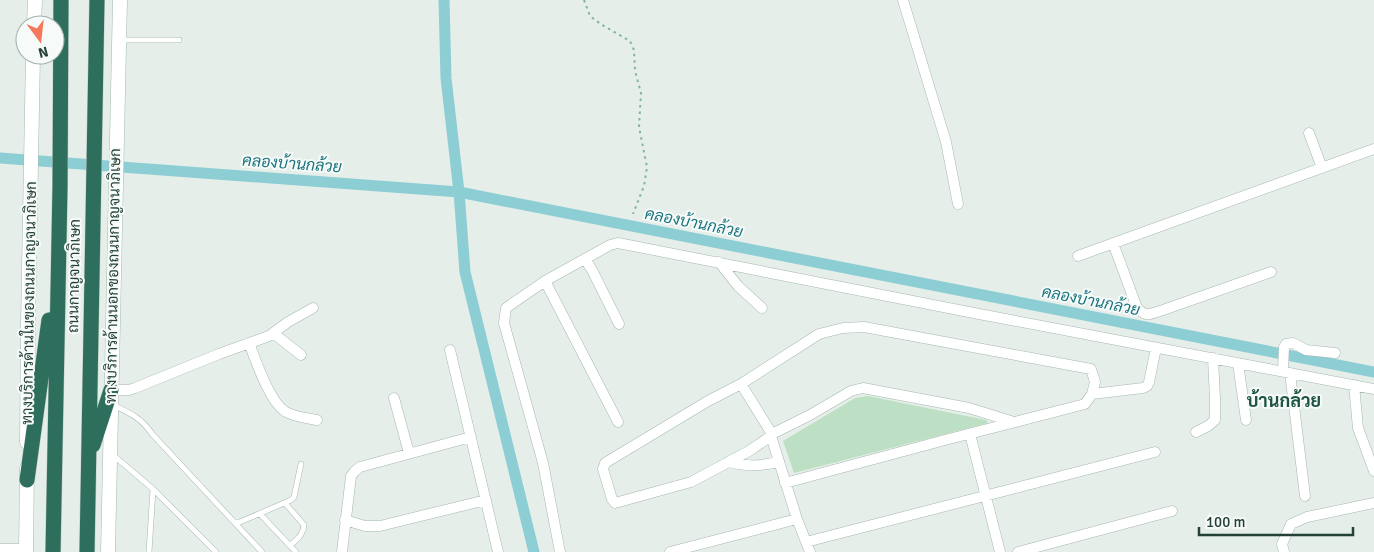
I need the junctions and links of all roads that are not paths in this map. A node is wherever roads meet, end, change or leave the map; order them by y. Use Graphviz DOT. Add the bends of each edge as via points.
graph roads {
  1 [pos="35,0"];
  2 [pos="61,0"];
  3 [pos="97,0"];
  4 [pos="120,0"];
  5 [pos="903,0"];
  6 [pos="34,15"];
  7 [pos="119,40"];
  8 [pos="180,40"];
  9 [pos="33,65"];
  10 [pos="1309,134"];
  11 [pos="1374,150"];
  12 [pos="1322,168"];
  13 [pos="958,204"];
  14 [pos="1113,243"];
  15 [pos="59,256"];
  16 [pos="1078,256"];
  17 [pos="585,259"];
  18 [pos="719,262"];
  19 [pos="1271,272"];
  20 [pos="545,281"];
  21 [pos="313,308"];
  22 [pos="762,308"];
  23 [pos="619,324"];
  24 [pos="273,333"];
  25 [pos="248,343"];
  26 [pos="1156,348"];
  27 [pos="450,350"];
  28 [pos="1336,353"];
  29 [pos="302,355"];
  30 [pos="1212,358"];
  31 [pos="1238,363"];
  32 [pos="1285,369"];
  33 [pos="741,384"];
  34 [pos="1354,385"];
  35 [pos="1374,389"];
  36 [pos="1092,394"];
  37 [pos="111,397"];
  38 [pos="394,398"];
  39 [pos="317,420"];
  40 [pos="1246,420"];
  41 [pos="618,422"];
  42 [pos="1014,422"];
  43 [pos="1196,432"];
  44 [pos="970,434"];
  45 [pos="772,435"];
  46 [pos="471,437"];
  47 [pos="110,452"];
  48 [pos="1154,452"];
  49 [pos="409,453"];
  50 [pos="89,460"];
  51 [pos="728,462"];
  52 [pos="779,462"];
  53 [pos="300,464"];
  54 [pos="1374,471"];
  55 [pos="27,480"];
  56 [pos="785,483"];
  57 [pos="154,489"];
  58 [pos="986,496"];
  59 [pos="1305,496"];
  60 [pos="486,500"];
  61 [pos="285,503"];
  62 [pos="1374,503"];
  63 [pos="1172,511"];
  64 [pos="260,514"];
  65 [pos="797,519"];
  66 [pos="345,520"];
  67 [pos="235,522"];
  68 [pos="806,542"];
  69 [pos="290,545"];
  70 [pos="0,549"];
  71 [pos="26,550"];
  72 [pos="53,552"];
  73 [pos="87,552"];
  74 [pos="108,552"];
  75 [pos="149,552"];
  76 [pos="216,552"];
  77 [pos="262,552"];
  78 [pos="296,552"];
  79 [pos="342,552"];
  80 [pos="498,552"];
  81 [pos="560,552"];
  82 [pos="670,552"];
  83 [pos="810,552"];
  84 [pos="1000,552"];
  85 [pos="1018,552"];
  86 [pos="1284,552"];
  1 -- 6 [label="main road"];
  2 -- 15 [label="highway, ถนนกาญจนาภิเษก"];
  3 -- 50 [label="highway, ถนนกาญจนาภิเษก"];
  4 -- 7 [label="main road, ทางบริการด้านนอกของถนนกาญจนาภิเษก"];
  5 -- 13 [label="street" via="946,142"];
  7 -- 8 [label="lane"];
  7 -- 37 [label="main road, ทางบริการด้านนอกของถนนกาญจนาภิเษก"];
  9 -- 55 [label="main road, ทางบริการด้านในของถนนกาญจนาภิเษก"];
  10 -- 12 [label="street"];
  11 -- 12 [label="street"];
  12 -- 14 [label="street"];
  14 -- 16 [label="street"];
  14 -- 19 [label="street" via="1137,308 1143,314"];
  15 -- 55 [label="highway"];
  15 -- 72 [label="highway, ถนนกาญจนาภิเษก"];
  17 -- 18 [label="street" via="618,242"];
  17 -- 20 [label="street"];
  17 -- 23 [label="street"];
  18 -- 22 [label="street" via="738,286"];
  18 -- 26 [label="street"];
  20 -- 41 [label="street"];
  20 -- 81 [label="street" via="506,308 504,324 543,463"];
  21 -- 24 [label="street"];
  24 -- 25 [label="street"];
  24 -- 29 [label="street"];
  25 -- 37 [label="street"];
  25 -- 39 [label="street" via="271,394 282,409"];
  26 -- 30 [label="street"];
  26 -- 36 [label="street" via="1147,386"];
  27 -- 46 [label="street"];
  28 -- 32 [label="street" via="1286,344"];
  30 -- 31 [label="street"];
  30 -- 43 [label="street" via="1215,420"];
  31 -- 32 [label="street"];
  31 -- 40 [label="street"];
  32 -- 34 [label="street"];
  32 -- 59 [label="street"];
  33 -- 36 [label="street" via="819,334 864,327 1091,369 1095,382"];
  33 -- 45 [label="street"];
  33 -- 51 [label="street" via="605,463 603,469 612,499 617,503 691,482"];
  34 -- 35 [label="street"];
  34 -- 54 [label="street" via="1358,428"];
  36 -- 42 [label="street" via="1085,404"];
  37 -- 47 [label="main road, ทางบริการด้านนอกของถนนกาญจนาภิเษก"];
  37 -- 50 [label="highway"];
  37 -- 67 [label="lane" via="145,423"];
  38 -- 49 [label="street"];
  42 -- 44 [label="street"];
  42 -- 45 [label="street" via="969,408 863,388 851,391"];
  44 -- 56 [label="street"];
  44 -- 58 [label="street"];
  45 -- 51 [label="street"];
  45 -- 52 [label="street"];
  46 -- 49 [label="street"];
  46 -- 60 [label="street"];
  47 -- 57 [label="lane"];
  47 -- 74 [label="main road, ทางบริการด้านนอกของถนนกาญจนาภิเษก"];
  48 -- 58 [label="street"];
  49 -- 66 [label="street" via="354,471"];
  50 -- 73 [label="highway, ถนนกาญจนาภิเษก"];
  51 -- 52 [label="street" via="760,466"];
  52 -- 56 [label="street"];
  53 -- 61 [label="lane" via="294,497"];
  55 -- 71 [label="main road, ทางบริการด้านในของถนนกาญจนาภิเษก"];
  56 -- 65 [label="street"];
  57 -- 75 [label="lane"];
  57 -- 76 [label="lane"];
  58 -- 68 [label="street"];
  58 -- 84 [label="street"];
  60 -- 66 [label="street" via="380,526 365,526"];
  60 -- 80 [label="street"];
  61 -- 64 [label="lane"];
  61 -- 69 [label="lane" via="304,525 299,539"];
  62 -- 86 [label="street" via="1307,517 1291,524 1282,544"];
  63 -- 85 [label="street"];
  64 -- 67 [label="lane"];
  64 -- 69 [label="lane"];
  65 -- 68 [label="street"];
  65 -- 82 [label="street"];
  66 -- 79 [label="street"];
  67 -- 77 [label="lane"];
  68 -- 83 [label="street"];
  69 -- 78 [label="lane"];
  70 -- 71 [label="street"];
}
